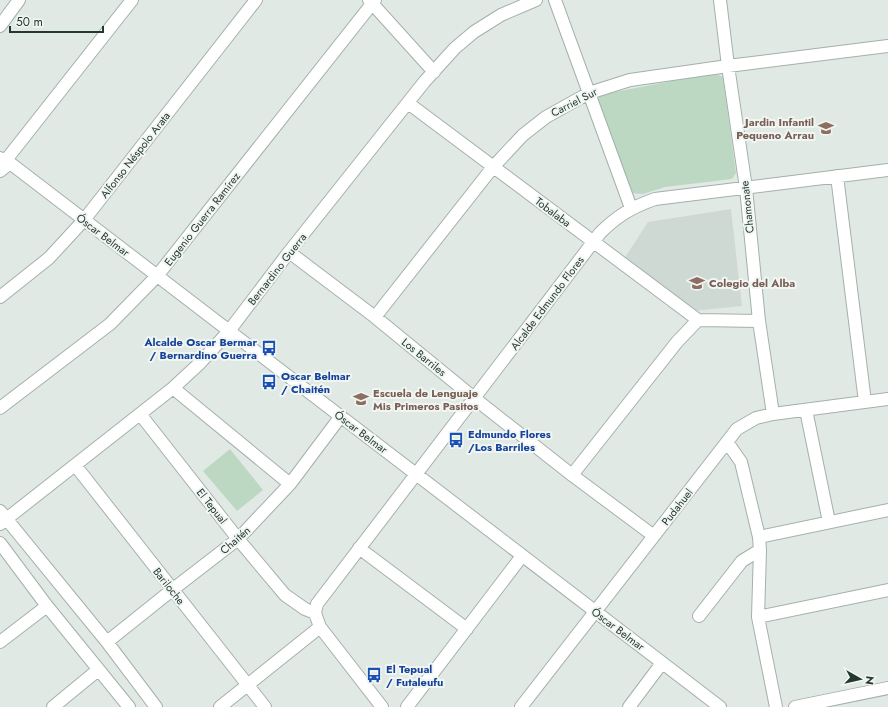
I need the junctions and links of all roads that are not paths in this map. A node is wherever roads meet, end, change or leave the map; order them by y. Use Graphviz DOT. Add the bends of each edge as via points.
graph roads {
  1 [pos="19,0"];
  2 [pos="132,0"];
  3 [pos="256,0"];
  4 [pos="536,0"];
  5 [pos="555,0"];
  6 [pos="720,0"];
  7 [pos="372,1"];
  8 [pos="0,26"];
  9 [pos="888,46"];
  10 [pos="728,66"];
  11 [pos="434,72"];
  12 [pos="589,93"];
  13 [pos="408,103"];
  14 [pos="5,160"];
  15 [pos="493,167"];
  16 [pos="888,170"];
  17 [pos="0,171"];
  18 [pos="837,176"];
  19 [pos="746,188"];
  20 [pos="631,208"];
  21 [pos="84,220"];
  22 [pos="593,242"];
  23 [pos="289,252"];
  24 [pos="157,276"];
  25 [pos="0,297"];
  26 [pos="375,317"];
  27 [pos="698,320"];
  28 [pos="759,321"];
  29 [pos="229,331"];
  30 [pos="172,388"];
  31 [pos="474,398"];
  32 [pos="888,399"];
  33 [pos="865,402"];
  34 [pos="0,408"];
  35 [pos="806,410"];
  36 [pos="140,414"];
  37 [pos="774,414"];
  38 [pos="341,416"];
  39 [pos="727,442"];
  40 [pos="75,465"];
  41 [pos="416,474"];
  42 [pos="572,475"];
  43 [pos="290,484"];
  44 [pos="888,510"];
  45 [pos="2,518"];
  46 [pos="829,522"];
  47 [pos="654,536"];
  48 [pos="759,537"];
  49 [pos="238,539"];
  50 [pos="0,543"];
  51 [pos="359,548"];
  52 [pos="760,550"];
  53 [pos="522,556"];
  54 [pos="172,590"];
  55 [pos="888,590"];
  56 [pos="47,606"];
  57 [pos="596,611"];
  58 [pos="315,613"];
  59 [pos="699,616"];
  60 [pos="758,617"];
  61 [pos="320,627"];
  62 [pos="468,629"];
  63 [pos="0,642"];
  64 [pos="107,642"];
  65 [pos="662,663"];
  66 [pos="98,670"];
  67 [pos="247,685"];
  68 [pos="888,688"];
  69 [pos="808,706"];
  70 [pos="53,707"];
  71 [pos="129,707"];
  72 [pos="156,707"];
  73 [pos="220,707"];
  74 [pos="265,707"];
  75 [pos="382,707"];
  76 [pos="407,707"];
  77 [pos="521,707"];
  78 [pos="629,707"];
  79 [pos="720,707"];
  80 [pos="776,707"];
  81 [pos="795,707"];
  1 -- 8 [label="street"];
  2 -- 14 [label="street"];
  3 -- 21 [label="street, Alfonso Néspolo Arata"];
  4 -- 11 [label="street, Bernardino Guerra" via="501,15 474,32 455,48"];
  5 -- 12 [label="street"];
  6 -- 10 [label="street, Chamonate"];
  7 -- 11 [label="street"];
  7 -- 24 [label="street, Eugenio Guerra Ramírez"];
  9 -- 10 [label="street, Carriel Sur"];
  10 -- 12 [label="street, Carriel Sur" via="630,80"];
  10 -- 19 [label="street, Chamonate"];
  11 -- 13 [label="street, Bernardino Guerra"];
  12 -- 15 [label="street, Carriel Sur" via="546,117 523,135"];
  12 -- 20 [label="street"];
  13 -- 15 [label="street, Tobalaba"];
  13 -- 23 [label="street, Bernardino Guerra"];
  14 -- 17 [label="street"];
  14 -- 21 [label="street, Óscar Belmar"];
  15 -- 22 [label="street, Tobalaba"];
  15 -- 26 [label="street, Carriel Sur"];
  16 -- 18 [label="street, Alcalde Edmundo Flores"];
  18 -- 19 [label="street, Alcalde Edmundo Flores"];
  18 -- 33 [label="street"];
  19 -- 20 [label="street, Alcalde Edmundo Flores" via="655,199"];
  19 -- 28 [label="street, Chamonate"];
  20 -- 22 [label="street, Alcalde Edmundo Flores" via="609,224"];
  21 -- 24 [label="street, Óscar Belmar"];
  21 -- 25 [label="street, Alfonso Néspolo Arata" via="49,258"];
  22 -- 27 [label="street, Tobalaba"];
  22 -- 31 [label="street, Alcalde Edmundo Flores"];
  23 -- 26 [label="street, Los Barriles"];
  23 -- 29 [label="street, Bernardino Guerra"];
  24 -- 29 [label="street, Óscar Belmar"];
  24 -- 34 [label="street, Eugenio Guerra Ramírez" via="110,324"];
  26 -- 31 [label="street, Los Barriles"];
  27 -- 28 [label="street"];
  27 -- 42 [label="street" via="677,342"];
  28 -- 37 [label="street, Chamonate"];
  29 -- 30 [label="street, Bernardino Guerra" via="200,363"];
  29 -- 38 [label="street, Óscar Belmar"];
  30 -- 36 [label="street, Bernardino Guerra"];
  30 -- 43 [label="street"];
  31 -- 41 [label="street, Alcalde Edmundo Flores"];
  31 -- 42 [label="street, Los Barriles"];
  32 -- 33 [label="street, Pudahuel"];
  33 -- 35 [label="street, Pudahuel"];
  35 -- 37 [label="street, Pudahuel"];
  35 -- 46 [label="street"];
  36 -- 40 [label="street, Bernardino Guerra"];
  36 -- 49 [label="street, El Tepual"];
  37 -- 39 [label="street, Pudahuel" via="747,422 737,429"];
  38 -- 41 [label="street, Óscar Belmar"];
  38 -- 43 [label="street, Chaitén"];
  39 -- 47 [label="street, Pudahuel"];
  39 -- 48 [label="street" via="741,462"];
  40 -- 45 [label="street, Bernardino Guerra"];
  40 -- 54 [label="street, Bariloche"];
  41 -- 51 [label="street, Alcalde Edmundo Flores"];
  41 -- 53 [label="street, Óscar Belmar"];
  42 -- 47 [label="street, Los Barriles"];
  43 -- 49 [label="street, Chaitén"];
  44 -- 46 [label="street"];
  45 -- 64 [label="street"];
  46 -- 48 [label="street"];
  47 -- 57 [label="street, Pudahuel"];
  48 -- 52 [label="street"];
  49 -- 54 [label="street, Chaitén"];
  49 -- 58 [label="street, El Tepual" via="285,595"];
  50 -- 56 [label="street"];
  51 -- 58 [label="street, Alcalde Edmundo Flores" via="320,600"];
  51 -- 62 [label="street"];
  52 -- 59 [label="street" via="742,561"];
  52 -- 60 [label="street"];
  53 -- 57 [label="street, Óscar Belmar"];
  53 -- 62 [label="street"];
  54 -- 64 [label="street, Chaitén"];
  54 -- 67 [label="street, Bariloche"];
  55 -- 60 [label="street"];
  56 -- 63 [label="street"];
  56 -- 66 [label="street"];
  57 -- 65 [label="street, Óscar Belmar"];
  57 -- 77 [label="street, Pudahuel"];
  58 -- 61 [label="street"];
  60 -- 80 [label="street"];
  61 -- 67 [label="street"];
  61 -- 75 [label="street"];
  62 -- 76 [label="street"];
  64 -- 72 [label="street"];
  65 -- 78 [label="street"];
  65 -- 79 [label="street, Óscar Belmar"];
  66 -- 70 [label="street"];
  66 -- 71 [label="street"];
  67 -- 73 [label="street"];
  67 -- 74 [label="street, Bariloche"];
  68 -- 69 [label="street"];
  69 -- 81 [label="street"];
}
